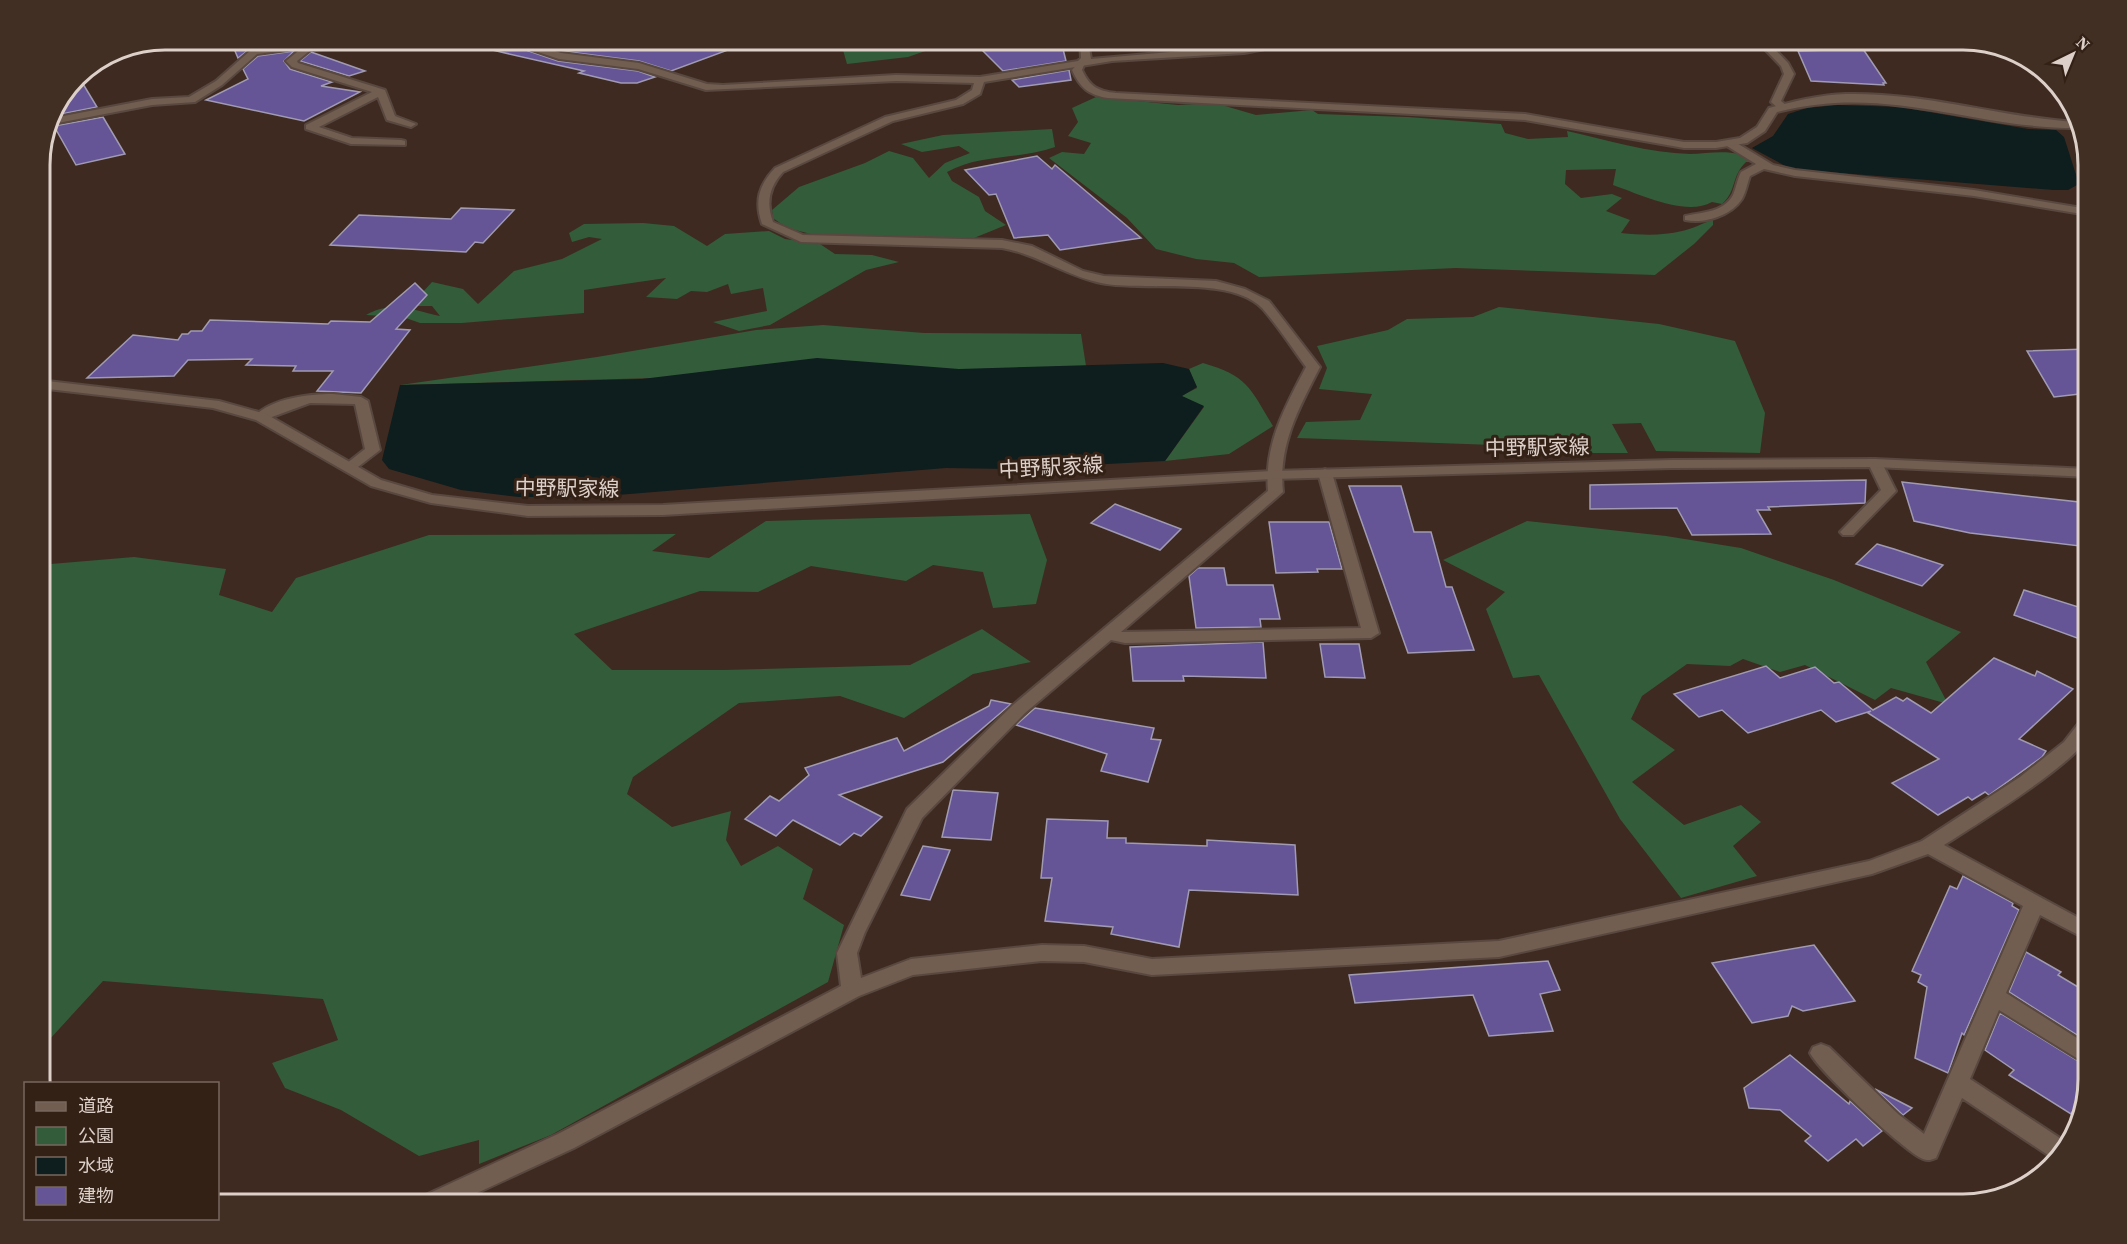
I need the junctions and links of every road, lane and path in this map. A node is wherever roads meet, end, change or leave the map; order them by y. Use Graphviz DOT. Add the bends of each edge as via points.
graph roads {
  1 [pos="266,50"];
  2 [pos="303,50"];
  3 [pos="543,50"];
  4 [pos="1084,50"];
  5 [pos="1244,50"];
  6 [pos="1771,50"];
  7 [pos="1079,64"];
  8 [pos="980,80"];
  9 [pos="381,92"];
  10 [pos="1782,106"];
  11 [pos="58,120"];
  12 [pos="411,124"];
  13 [pos="2071,124"];
  14 [pos="401,143"];
  15 [pos="1731,144"];
  16 [pos="1766,165"];
  17 [pos="2077,210"];
  18 [pos="1689,218"];
  19 [pos="50,385"];
  20 [pos="261,417"];
  21 [pos="1875,464"];
  22 [pos="350,467"];
  23 [pos="1324,473"];
  24 [pos="2077,473"];
  25 [pos="1273,475"];
  26 [pos="1848,532"];
  27 [pos="1109,634"];
  28 [pos="2078,736"];
  29 [pos="1929,846"];
  30 [pos="2034,902"];
  31 [pos="2078,926"];
  32 [pos="852,990"];
  33 [pos="1994,996"];
  34 [pos="2078,1050"];
  35 [pos="1821,1053"];
  36 [pos="1958,1083"];
  37 [pos="2055,1148"];
  38 [pos="452,1194"];
  1 -- 11 [label="street" via="254,52 219,83 191,99 152,102"];
  2 -- 9 [label="street" via="291,61 296,65"];
  3 -- 8 [label="street" via="559,56 639,66 706,87 896,78"];
  4 -- 7 [label="street" via="1086,59"];
  5 -- 7 [label="street" via="1112,58"];
  6 -- 10 [label="street" via="1789,74 1777,96 1776,102"];
  7 -- 8 [label="street"];
  7 -- 15 [label="street" via="1082,84 1095,93 1116,96 1525,117 1668,144"];
  8 -- 25 [label="street" via="975,92 959,102 889,119 779,170 766,183 763,198 768,225 801,238 1002,244 1028,249 1079,274 1104,280 1216,285 1241,292 1265,304 1313,367 1281,432"];
  9 -- 12 [label="street" via="391,118"];
  9 -- 14 [label="street" via="310,127 351,141"];
  10 -- 13 [label="street" via="1814,100 1884,100 2009,120"];
  10 -- 15 [label="street" via="1773,110 1761,130"];
  15 -- 16 [label="street"];
  16 -- 17 [label="street" via="1829,179 1974,193"];
  16 -- 18 [label="street" via="1743,174 1734,203 1714,215"];
  19 -- 20 [label="street, 中野駅家線" via="164,396"];
  20 -- 22 [label="street, 中野駅家線"];
  20 -- 22 [label="street" via="288,403 325,396 361,400 373,450"];
  21 -- 23 [label="street, 中野駅家線" via="1672,464"];
  21 -- 24 [label="street, 中野駅家線"];
  21 -- 26 [label="street" via="1889,491"];
  22 -- 25 [label="street, 中野駅家線" via="376,483 431,499 528,511 663,510"];
  23 -- 25 [label="street, 中野駅家線"];
  23 -- 27 [label="street" via="1371,633 1125,638"];
  25 -- 27 [label="street" via="1276,492"];
  27 -- 32 [label="street" via="1019,709 914,814 848,953"];
  28 -- 29 [label="street" via="2027,782"];
  29 -- 30 [label="street"];
  29 -- 32 [label="street" via="1872,867 1499,949 1152,967 1084,954 1042,953 911,967"];
  30 -- 31 [label="street"];
  30 -- 33 [label="street"];
  32 -- 38 [label="street" via="566,1141"];
  33 -- 34 [label="street"];
  33 -- 36 [label="street"];
  35 -- 36 [label="street" via="1890,1121 1928,1151"];
  36 -- 37 [label="street"];
}
